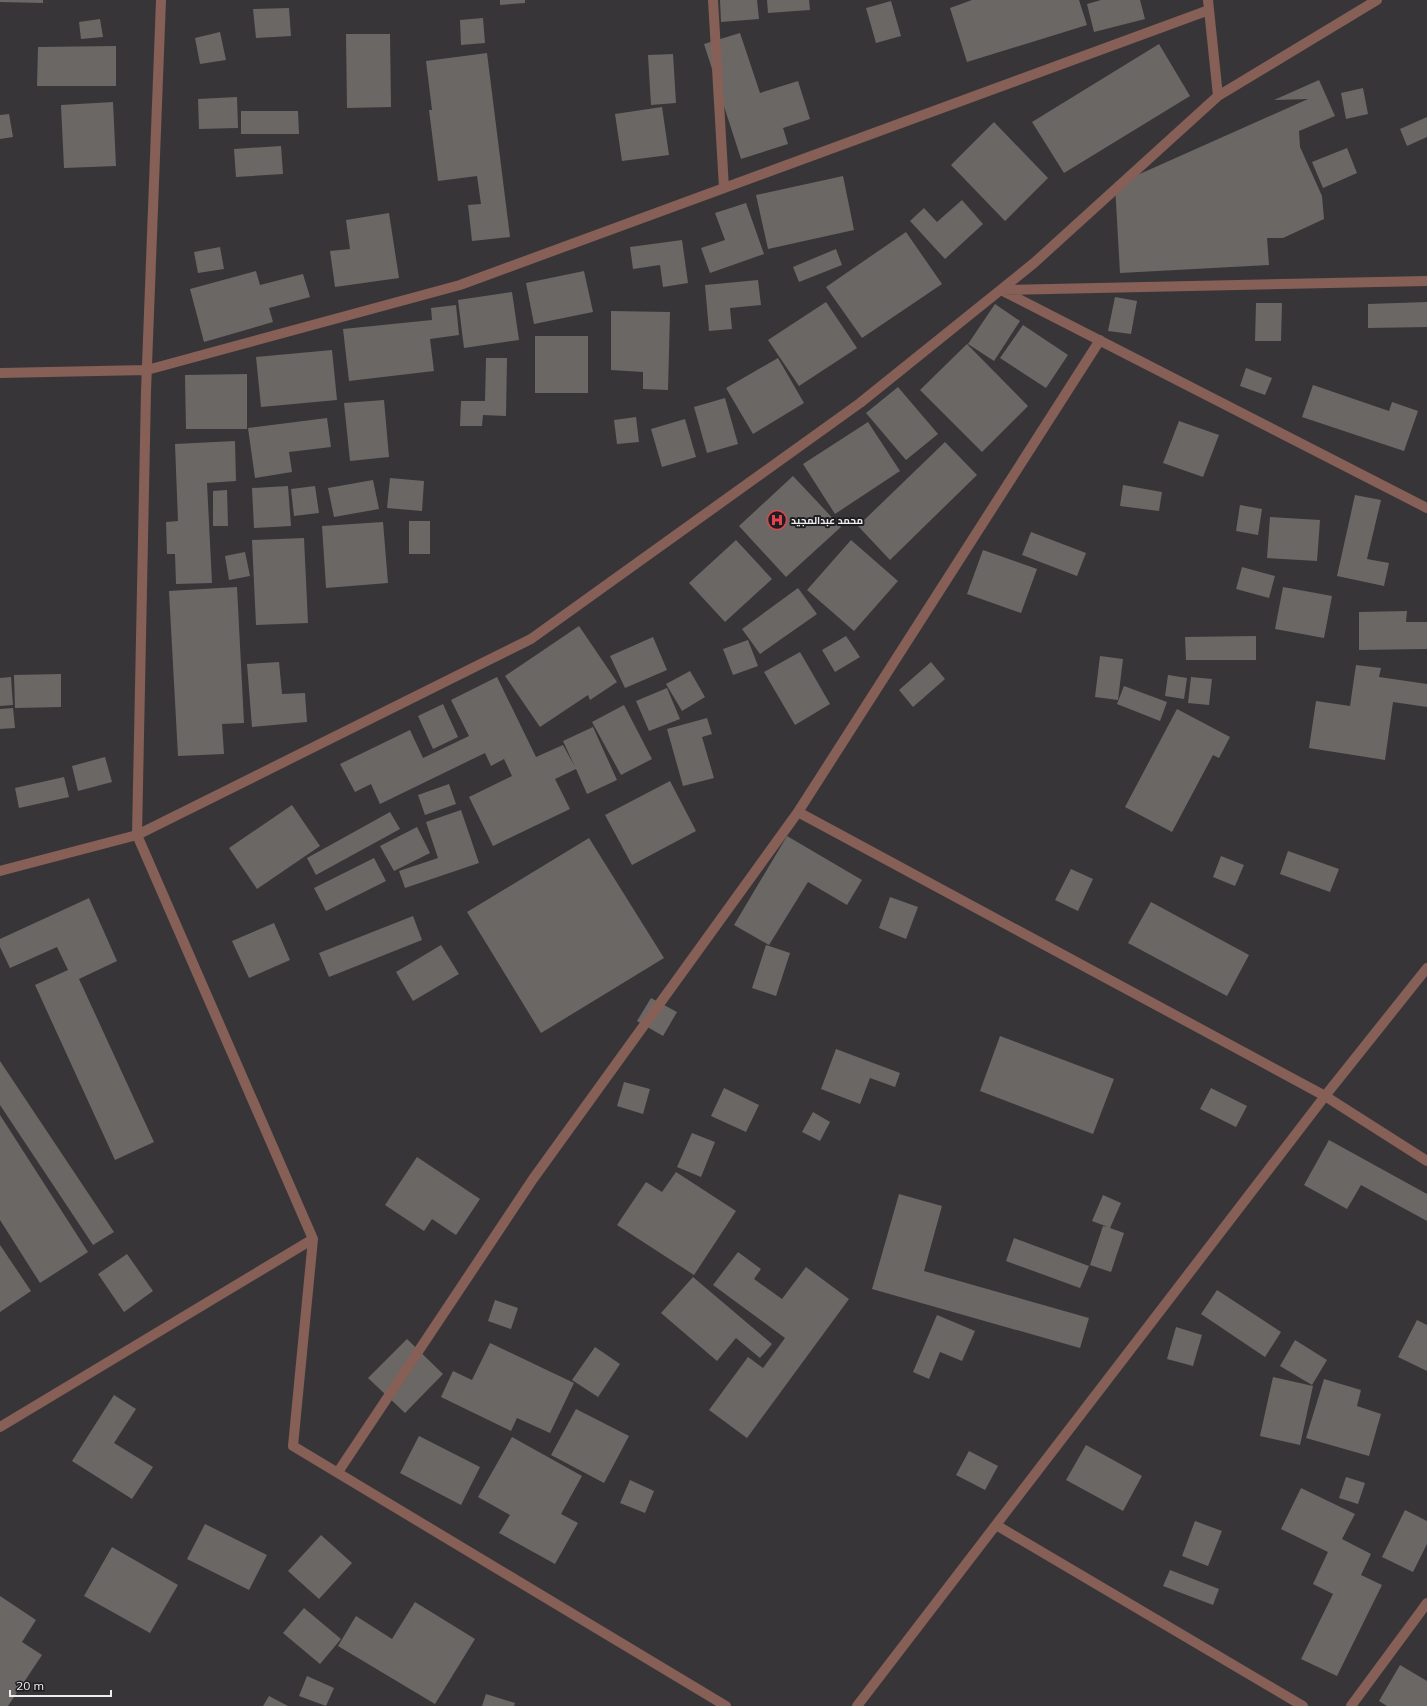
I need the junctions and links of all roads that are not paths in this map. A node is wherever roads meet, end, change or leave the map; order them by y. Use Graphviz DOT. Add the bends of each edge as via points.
graph roads {
  1 [pos="161,0"];
  2 [pos="713,0"];
  3 [pos="1377,0"];
  4 [pos="1208,5"];
  5 [pos="1218,96"];
  6 [pos="724,188"];
  7 [pos="1427,281"];
  8 [pos="1001,290"];
  9 [pos="1100,340"];
  10 [pos="147,370"];
  11 [pos="0,373"];
  12 [pos="1427,508"];
  13 [pos="798,812"];
  14 [pos="137,835"];
  15 [pos="0,871"];
  16 [pos="1427,968"];
  17 [pos="1325,1096"];
  18 [pos="1427,1161"];
  19 [pos="313,1239"];
  20 [pos="0,1426"];
  21 [pos="338,1472"];
  22 [pos="996,1525"];
  23 [pos="1427,1603"];
  24 [pos="726,1706"];
  25 [pos="858,1706"];
  26 [pos="1303,1706"];
  27 [pos="1351,1706"];
  1 -- 10 [label="street"];
  2 -- 6 [label="street"];
  3 -- 5 [label="street"];
  4 -- 5 [label="street"];
  4 -- 6 [label="street"];
  5 -- 8 [label="street"];
  6 -- 10 [label="street" via="460,285"];
  7 -- 8 [label="street"];
  8 -- 9 [label="street"];
  8 -- 14 [label="street" via="860,403 531,639"];
  9 -- 12 [label="street"];
  9 -- 13 [label="street"];
  10 -- 11 [label="street"];
  10 -- 14 [label="street"];
  13 -- 17 [label="street"];
  13 -- 21 [label="street" via="533,1178"];
  14 -- 15 [label="street"];
  14 -- 19 [label="street"];
  16 -- 17 [label="street"];
  17 -- 18 [label="street"];
  17 -- 22 [label="street"];
  19 -- 20 [label="street"];
  19 -- 21 [label="street" via="293,1446"];
  21 -- 24 [label="street"];
  22 -- 25 [label="street"];
  22 -- 26 [label="street"];
  23 -- 27 [label="street"];
}
